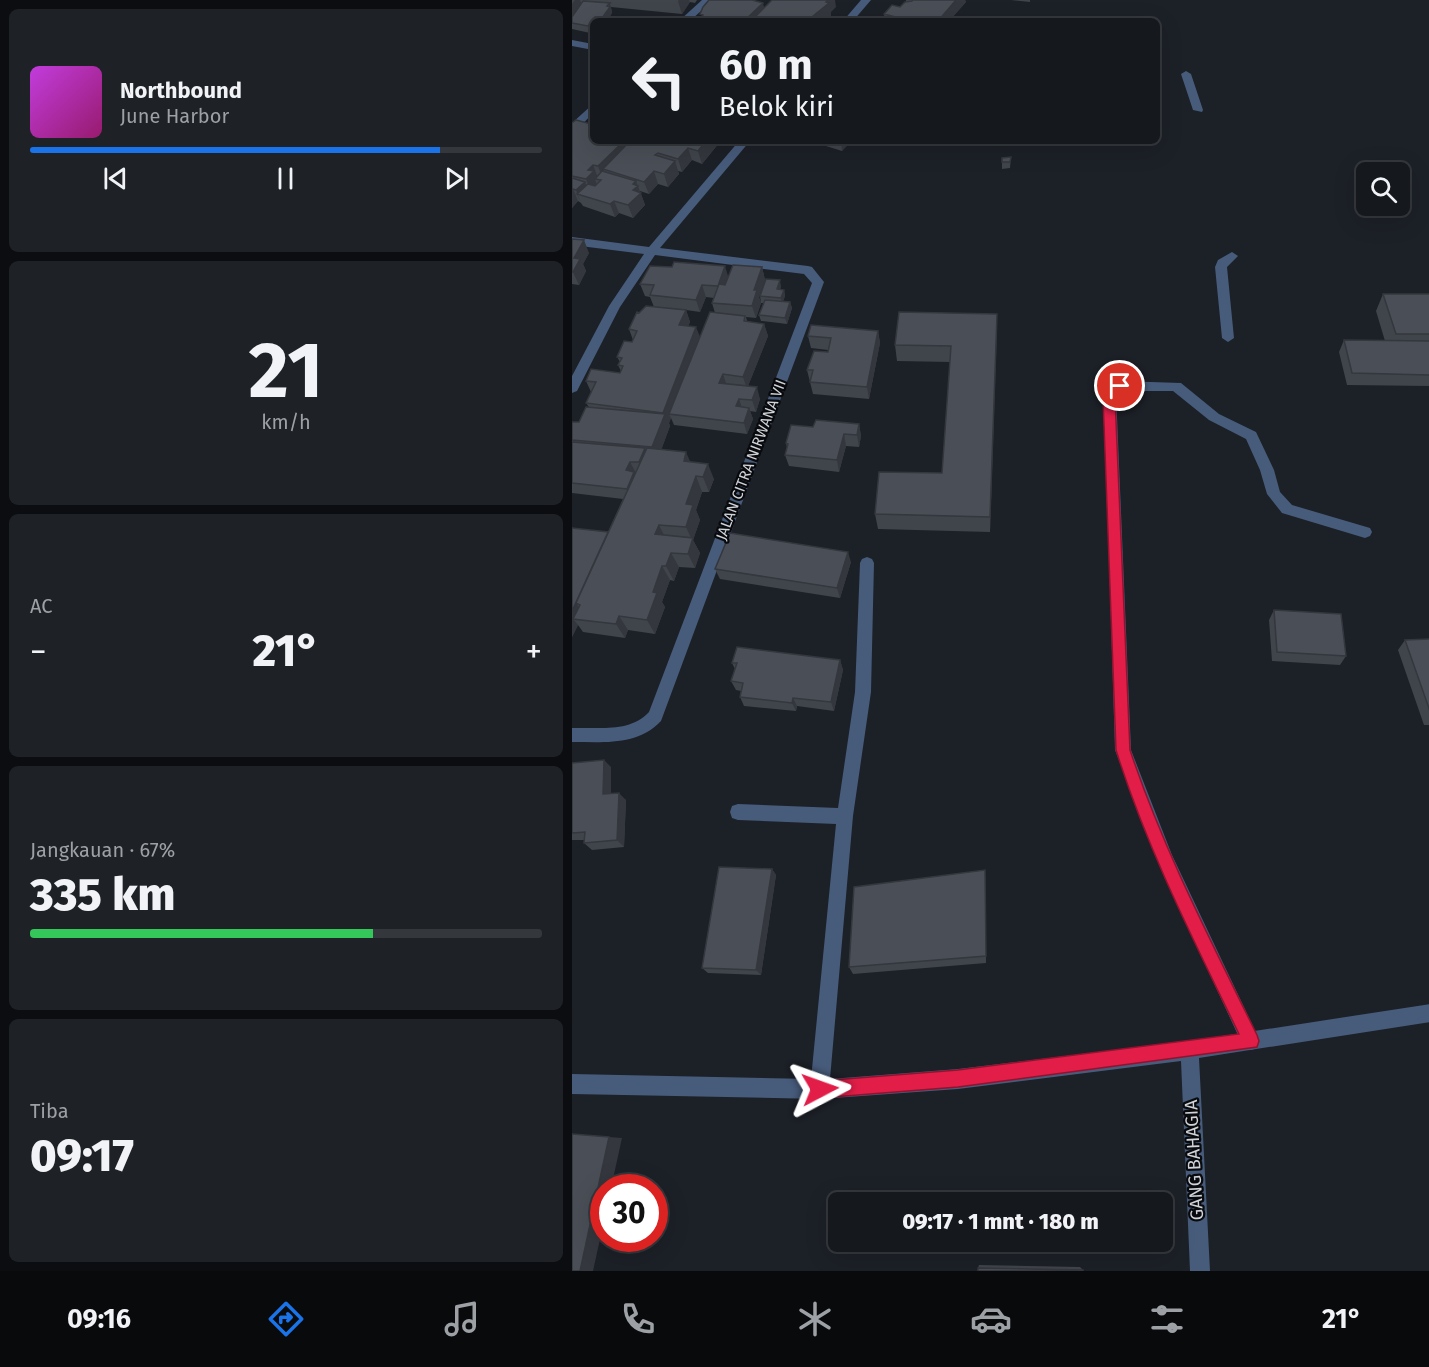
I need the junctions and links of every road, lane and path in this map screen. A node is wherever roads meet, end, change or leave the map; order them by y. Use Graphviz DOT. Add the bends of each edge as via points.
graph roads {
  1 [pos="708,0"];
  2 [pos="866,0"];
  3 [pos="687,18"];
  4 [pos="851,18"];
  5 [pos="572,44"];
  6 [pos="590,46"];
  7 [pos="1186,74"];
  8 [pos="590,110"];
  9 [pos="1198,110"];
  10 [pos="572,129"];
  11 [pos="743,144"];
  12 [pos="572,241"];
  13 [pos="652,250"];
  14 [pos="1232,256"];
  15 [pos="1228,338"];
  16 [pos="572,388"];
  17 [pos="1365,532"];
  18 [pos="868,563"];
  19 [pos="572,735"];
  20 [pos="738,813"];
  21 [pos="845,816"];
  22 [pos="1430,1013"];
  23 [pos="1251,1041"];
  24 [pos="1190,1050"];
  25 [pos="572,1084"];
  26 [pos="820,1089"];
  27 [pos="1200,1271"];
  1 -- 3 [label="street"];
  2 -- 4 [label="street"];
  5 -- 6 [label="street"];
  7 -- 9 [label="street"];
  8 -- 10 [label="street"];
  11 -- 13 [label="street"];
  12 -- 13 [label="street"];
  13 -- 16 [label="street" via="615,306"];
  13 -- 19 [label="street, JALAN CITRA NIRWANA VII" via="808,270 818,282 655,716 649,726 636,731"];
  14 -- 15 [label="street" via="1221,267"];
  17 -- 23 [label="street" via="1287,509 1274,494 1251,436 1214,417 1176,386 1120,386 1110,393 1123,750 1139,801 1168,868"];
  18 -- 21 [label="street" via="863,692"];
  20 -- 21 [label="street"];
  21 -- 26 [label="street"];
  22 -- 23 [label="street"];
  23 -- 24 [label="street"];
  24 -- 26 [label="street" via="958,1079"];
  24 -- 27 [label="street, GANG BAHAGIA"];
  25 -- 26 [label="street"];
}
